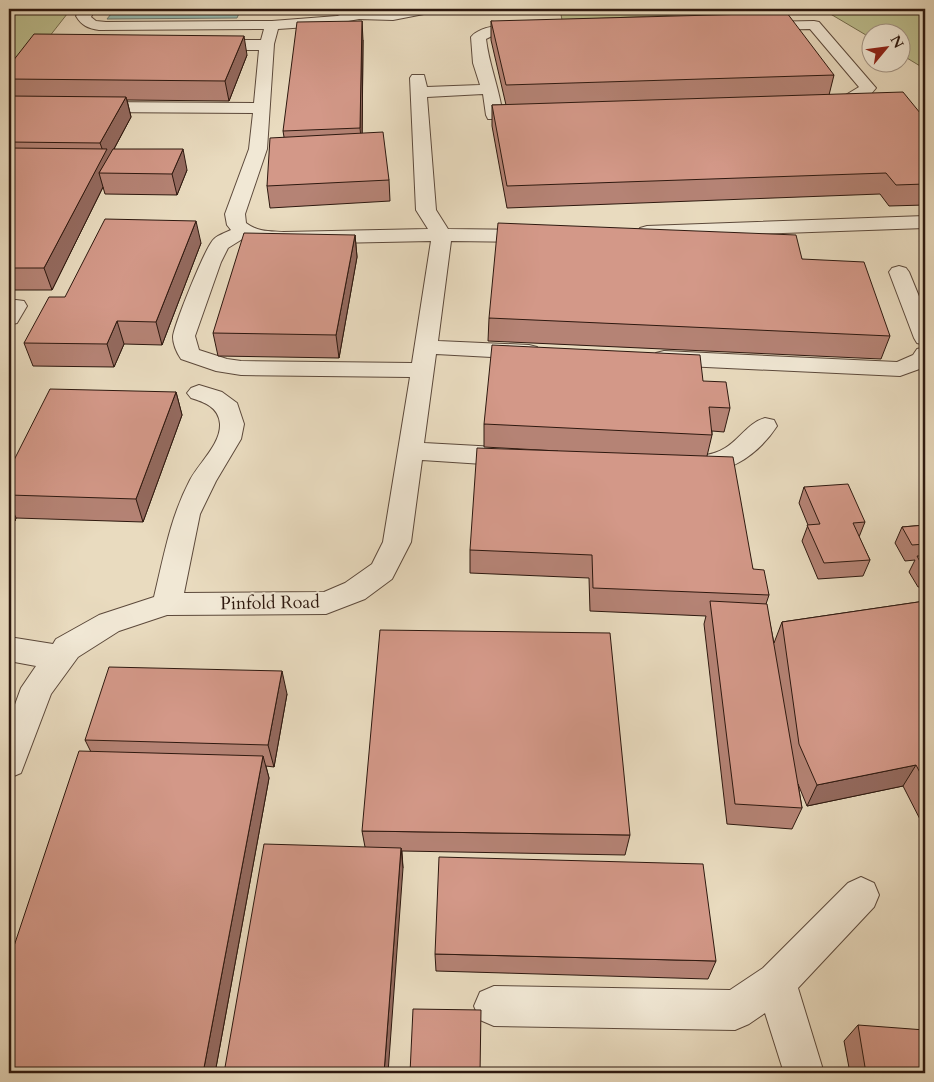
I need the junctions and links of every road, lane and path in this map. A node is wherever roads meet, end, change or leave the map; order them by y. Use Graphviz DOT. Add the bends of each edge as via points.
graph roads {
  1 [pos="88,9"];
  2 [pos="429,9"];
  3 [pos="363,12"];
  4 [pos="272,25"];
  5 [pos="746,26"];
  6 [pos="546,28"];
  7 [pos="190,45"];
  8 [pos="267,45"];
  9 [pos="490,89"];
  10 [pos="808,103"];
  11 [pos="77,107"];
  12 [pos="261,108"];
  13 [pos="542,115"];
  14 [pos="925,222"];
  15 [pos="244,230"];
  16 [pos="628,233"];
  17 [pos="442,236"];
  18 [pos="549,236"];
  19 [pos="898,272"];
  20 [pos="925,338"];
  21 [pos="554,353"];
  22 [pos="925,354"];
  23 [pos="643,357"];
  24 [pos="424,358"];
  25 [pos="199,393"];
  26 [pos="765,426"];
  27 [pos="410,451"];
  28 [pos="537,459"];
  29 [pos="670,465"];
  30 [pos="167,604"];
  31 [pos="9,649"];
  32 [pos="60,658"];
  33 [pos="9,763"];
  34 [pos="861,895"];
  35 [pos="777,982"];
  36 [pos="494,1006"];
  37 [pos="804,1073"];
  1 -- 4 [label="street" via="83,16 86,21 106,26"];
  2 -- 3 [label="street" via="393,16"];
  3 -- 4 [label="street" via="346,18"];
  4 -- 8 [label="street"];
  5 -- 10 [label="street" via="814,25 868,88 848,101"];
  6 -- 9 [label="street" via="494,30 478,36 481,63"];
  7 -- 8 [label="street"];
  8 -- 12 [label="street"];
  9 -- 13 [label="street" via="494,115"];
  9 -- 17 [label="street" via="418,85 426,210"];
  11 -- 12 [label="street"];
  12 -- 15 [label="street" via="258,149 235,214 237,225"];
  14 -- 16 [label="street"];
  15 -- 17 [label="street" via="259,237"];
  15 -- 24 [label="street" via="220,244 211,262 184,336 189,354 241,368"];
  17 -- 18 [label="street"];
  17 -- 24 [label="street, Pinfold Road"];
  19 -- 20 [label="street"];
  21 -- 24 [label="street"];
  22 -- 23 [label="street" via="922,360 900,369"];
  24 -- 27 [label="street, Pinfold Road"];
  25 -- 30 [label="street" via="214,397 228,409 232,424 229,439 203,480 187,514"];
  26 -- 29 [label="street" via="729,459 705,465"];
  27 -- 28 [label="street"];
  27 -- 30 [label="street, Pinfold Road" via="396,542 382,571 355,592 326,603"];
  30 -- 32 [label="street, Pinfold Road" via="109,622 67,648"];
  31 -- 32 [label="street"];
  32 -- 33 [label="street, Pinfold Road" via="37,688"];
  34 -- 35 [label="street"];
  35 -- 36 [label="street" via="735,1010"];
  35 -- 37 [label="street"];
}
